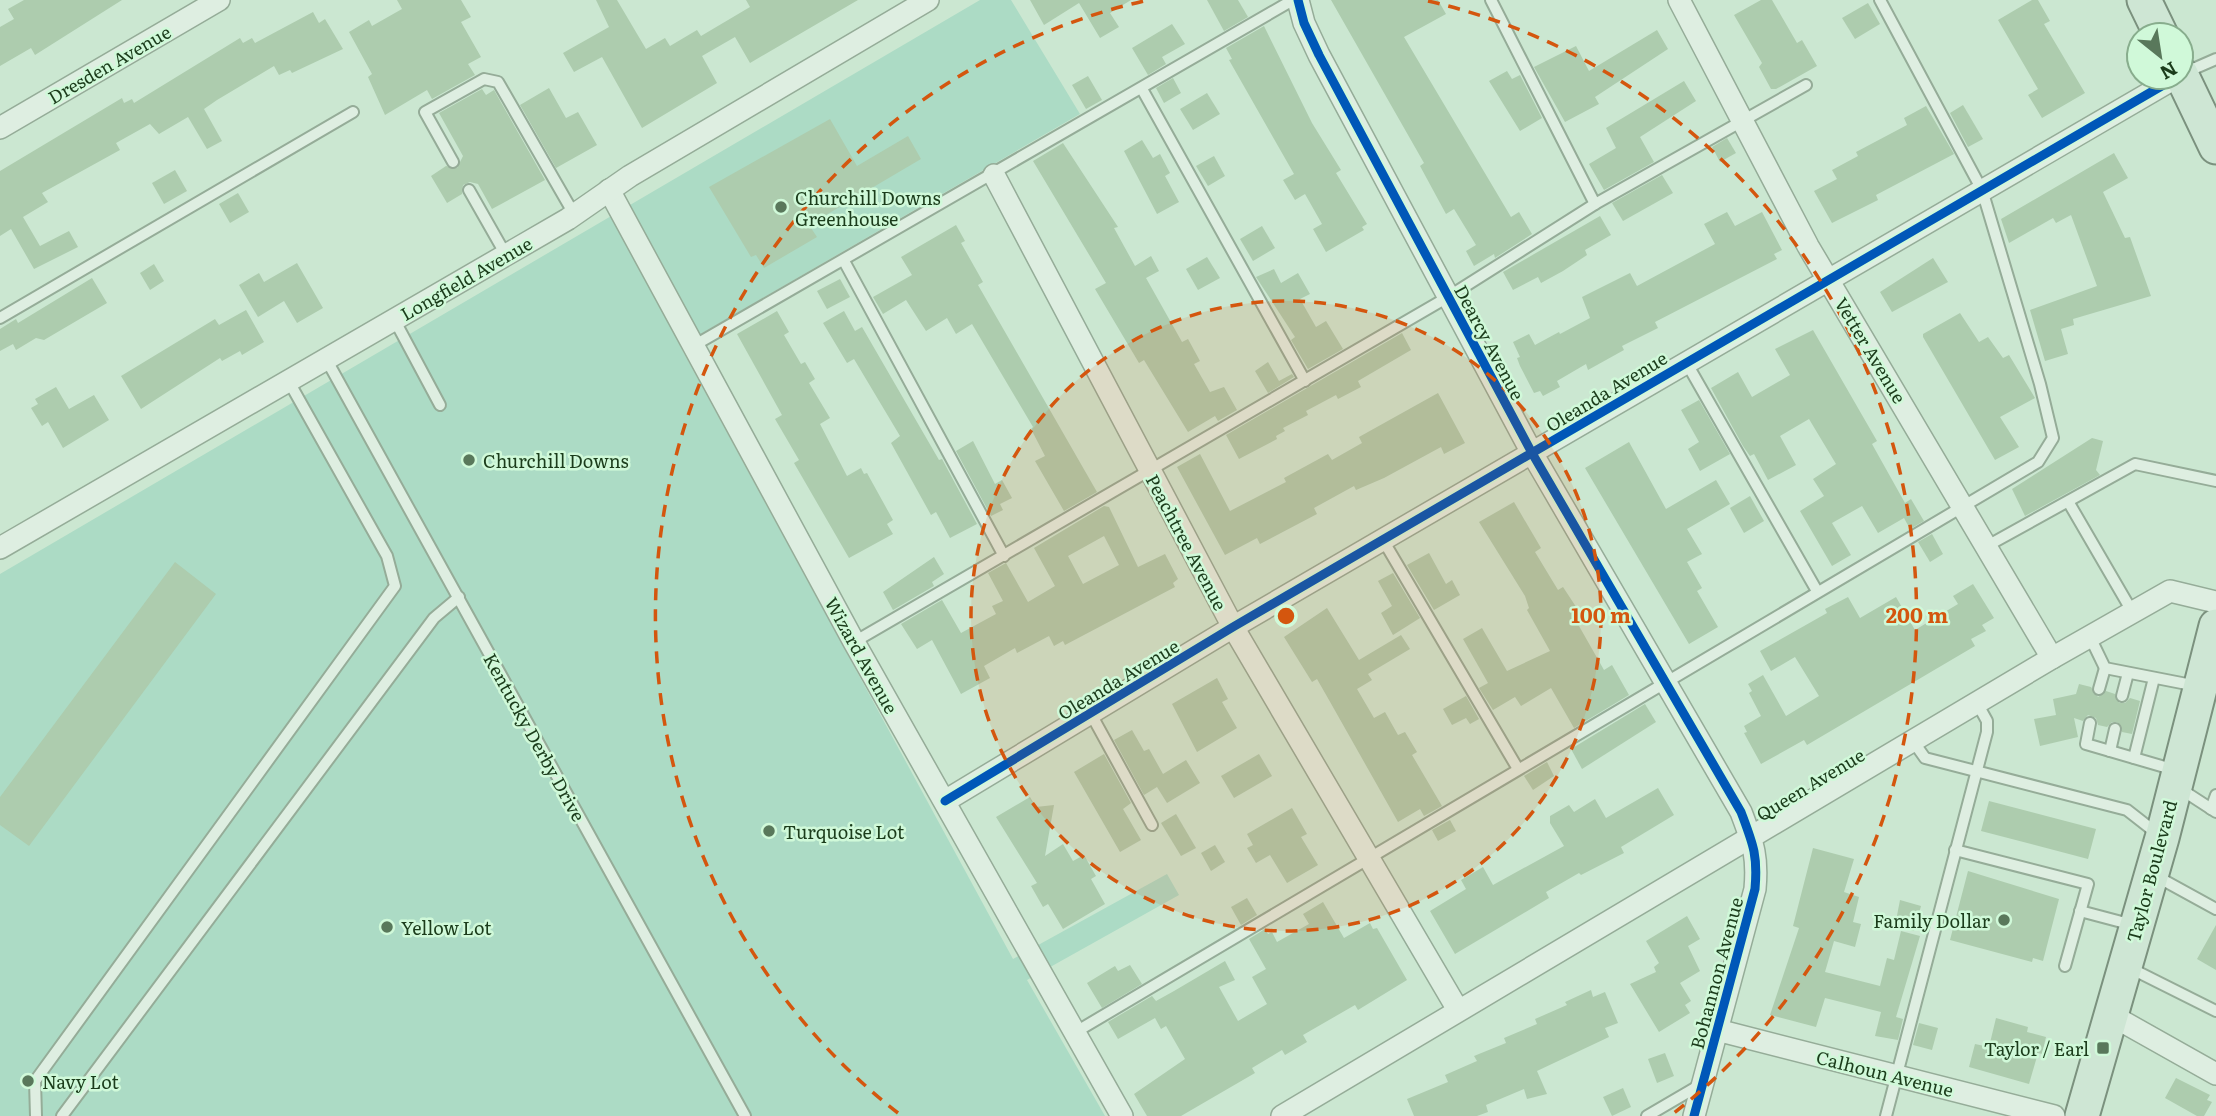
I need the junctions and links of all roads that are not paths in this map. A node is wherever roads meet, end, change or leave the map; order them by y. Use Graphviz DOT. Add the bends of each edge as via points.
graph roads {
  1 [pos="219,0"];
  2 [pos="928,0"];
  3 [pos="1295,0"];
  4 [pos="1490,0"];
  5 [pos="1679,0"];
  6 [pos="1880,0"];
  7 [pos="2144,0"];
  8 [pos="2154,21"];
  9 [pos="2216,59"];
  10 [pos="2195,68"];
  11 [pos="1806,85"];
  12 [pos="1142,89"];
  13 [pos="2152,91"];
  14 [pos="2188,91"];
  15 [pos="353,112"];
  16 [pos="1742,120"];
  17 [pos="0,128"];
  18 [pos="2216,147"];
  19 [pos="453,162"];
  20 [pos="994,175"];
  21 [pos="469,190"];
  22 [pos="610,190"];
  23 [pos="1982,190"];
  24 [pos="1595,204"];
  25 [pos="574,214"];
  26 [pos="506,255"];
  27 [pos="844,261"];
  28 [pos="1829,280"];
  29 [pos="1448,298"];
  30 [pos="0,318"];
  31 [pos="394,319"];
  32 [pos="695,345"];
  33 [pos="325,357"];
  34 [pos="1686,362"];
  35 [pos="288,380"];
  36 [pos="1306,381"];
  37 [pos="440,405"];
  38 [pos="1531,453"];
  39 [pos="1150,473"];
  40 [pos="2216,481"];
  41 [pos="2069,503"];
  42 [pos="1962,505"];
  43 [pos="1383,540"];
  44 [pos="1987,547"];
  45 [pos="0,548"];
  46 [pos="1004,556"];
  47 [pos="1817,591"];
  48 [pos="459,597"];
  49 [pos="2216,602"];
  50 [pos="2133,613"];
  51 [pos="2216,626"];
  52 [pos="1233,628"];
  53 [pos="2090,637"];
  54 [pos="854,642"];
  55 [pos="2052,658"];
  56 [pos="2105,668"];
  57 [pos="2127,673"];
  58 [pos="2154,678"];
  59 [pos="1665,681"];
  60 [pos="2099,689"];
  61 [pos="2208,691"];
  62 [pos="2122,696"];
  63 [pos="1977,703"];
  64 [pos="1091,714"];
  65 [pos="2090,723"];
  66 [pos="2115,729"];
  67 [pos="1913,741"];
  68 [pos="2110,751"];
  69 [pos="2134,758"];
  70 [pos="1518,769"];
  71 [pos="1976,773"];
  72 [pos="2176,777"];
  73 [pos="2216,795"];
  74 [pos="945,801"];
  75 [pos="2213,811"];
  76 [pos="1152,825"];
  77 [pos="1751,837"];
  78 [pos="2162,838"];
  79 [pos="1955,850"];
  80 [pos="1368,859"];
  81 [pos="2151,873"];
  82 [pos="2215,909"];
  83 [pos="2080,911"];
  84 [pos="2136,926"];
  85 [pos="2125,965"];
  86 [pos="2065,966"];
  87 [pos="1458,1010"];
  88 [pos="2216,1011"];
  89 [pos="2112,1015"];
  90 [pos="1717,1030"];
  91 [pos="1074,1033"];
  92 [pos="2216,1074"];
  93 [pos="1896,1077"];
  94 [pos="1703,1084"];
  95 [pos="36,1116"];
  96 [pos="62,1116"];
  97 [pos="744,1116"];
  98 [pos="1122,1116"];
  99 [pos="1282,1116"];
  100 [pos="1647,1116"];
  101 [pos="1695,1116"];
  102 [pos="1886,1116"];
  103 [pos="2054,1116"];
  104 [pos="2082,1116"];
  1 -- 17 [label="street, Dresden Avenue"];
  2 -- 22 [label="street, Longfield Avenue"];
  3 -- 12 [label="lane"];
  3 -- 29 [label="street, Dearcy Avenue" via="1319,55"];
  4 -- 24 [label="lane"];
  5 -- 16 [label="street, Vetter Avenue"];
  6 -- 23 [label="lane"];
  7 -- 8 [label="main road"];
  9 -- 10 [label="lane"];
  11 -- 16 [label="lane"];
  12 -- 20 [label="lane"];
  12 -- 36 [label="lane"];
  13 -- 23 [label="street, Oleanda Avenue"];
  14 -- 18 [label="main road"];
  15 -- 30 [label="lane"];
  16 -- 24 [label="lane"];
  16 -- 28 [label="street, Vetter Avenue"];
  19 -- 25 [label="lane" via="425,112 484,79 498,82"];
  20 -- 27 [label="lane"];
  20 -- 39 [label="street, Peachtree Avenue"];
  21 -- 26 [label="lane"];
  22 -- 25 [label="street, Longfield Avenue"];
  22 -- 32 [label="street, Wizard Avenue"];
  23 -- 28 [label="street, Oleanda Avenue"];
  23 -- 42 [label="lane" via="2053,438 2038,462"];
  24 -- 29 [label="lane"];
  25 -- 26 [label="street, Longfield Avenue"];
  26 -- 31 [label="street, Longfield Avenue"];
  27 -- 32 [label="lane"];
  27 -- 46 [label="lane"];
  28 -- 34 [label="street, Oleanda Avenue"];
  28 -- 42 [label="street, Vetter Avenue"];
  29 -- 36 [label="lane"];
  29 -- 38 [label="street, Dearcy Avenue"];
  31 -- 33 [label="street, Longfield Avenue"];
  31 -- 37 [label="lane"];
  32 -- 54 [label="street, Wizard Avenue"];
  33 -- 35 [label="street, Longfield Avenue"];
  33 -- 48 [label="lane, Kentucky Derby Drive"];
  34 -- 38 [label="street, Oleanda Avenue"];
  34 -- 47 [label="lane"];
  35 -- 45 [label="street, Longfield Avenue"];
  35 -- 95 [label="lane" via="387,556 395,586 36,1080"];
  36 -- 39 [label="lane"];
  38 -- 43 [label="street, Oleanda Avenue"];
  38 -- 59 [label="street, Dearcy Avenue"];
  39 -- 46 [label="lane"];
  39 -- 52 [label="street, Peachtree Avenue"];
  40 -- 41 [label="lane" via="2135,464"];
  41 -- 44 [label="lane"];
  41 -- 50 [label="lane"];
  42 -- 44 [label="street, Vetter Avenue"];
  42 -- 47 [label="lane"];
  43 -- 52 [label="street, Oleanda Avenue"];
  43 -- 70 [label="lane"];
  44 -- 55 [label="street, Vetter Avenue"];
  46 -- 54 [label="lane"];
  47 -- 59 [label="lane"];
  48 -- 96 [label="lane" via="434,618"];
  48 -- 97 [label="lane, Kentucky Derby Drive"];
  49 -- 50 [label="street, Queen Avenue" via="2170,591"];
  50 -- 53 [label="street, Queen Avenue"];
  51 -- 61 [label="main road, Taylor Boulevard"];
  52 -- 64 [label="street, Oleanda Avenue"];
  52 -- 80 [label="street, Peachtree Avenue"];
  53 -- 55 [label="street, Queen Avenue"];
  53 -- 56 [label="lane"];
  54 -- 74 [label="street, Wizard Avenue"];
  55 -- 63 [label="street, Queen Avenue"];
  56 -- 57 [label="lane"];
  56 -- 60 [label="lane"];
  57 -- 58 [label="lane"];
  57 -- 62 [label="lane"];
  58 -- 61 [label="lane"];
  58 -- 69 [label="lane"];
  59 -- 70 [label="lane"];
  59 -- 77 [label="street, Dearcy Avenue"];
  61 -- 72 [label="main road, Taylor Boulevard"];
  63 -- 67 [label="street, Queen Avenue"];
  63 -- 71 [label="lane" via="1987,721 1987,732"];
  64 -- 74 [label="street, Oleanda Avenue"];
  64 -- 76 [label="lane"];
  65 -- 68 [label="lane" via="2086,744"];
  66 -- 68 [label="lane"];
  67 -- 71 [label="lane" via="1925,758"];
  67 -- 77 [label="street, Queen Avenue"];
  68 -- 69 [label="lane"];
  69 -- 72 [label="lane"];
  70 -- 80 [label="lane"];
  71 -- 78 [label="lane" via="2127,810"];
  71 -- 79 [label="lane"];
  72 -- 75 [label="lane"];
  72 -- 78 [label="main road, Taylor Boulevard"];
  73 -- 75 [label="lane"];
  74 -- 91 [label="street, Wizard Avenue"];
  77 -- 87 [label="street, Queen Avenue"];
  77 -- 90 [label="street, Bohannon Avenue" via="1758,859 1755,889"];
  78 -- 81 [label="main road, Taylor Boulevard"];
  79 -- 83 [label="lane" via="2088,884"];
  79 -- 93 [label="lane"];
  80 -- 87 [label="street, Peachtree Avenue"];
  80 -- 91 [label="lane"];
  81 -- 82 [label="lane"];
  81 -- 84 [label="main road, Taylor Boulevard"];
  83 -- 84 [label="lane"];
  83 -- 86 [label="lane"];
  84 -- 85 [label="main road, Taylor Boulevard"];
  85 -- 88 [label="lane"];
  85 -- 89 [label="main road, Taylor Boulevard"];
  87 -- 99 [label="street, Queen Avenue"];
  89 -- 92 [label="street"];
  89 -- 104 [label="main road, Taylor Boulevard"];
  90 -- 93 [label="street, Calhoun Avenue"];
  90 -- 94 [label="street, Bohannon Avenue"];
  91 -- 98 [label="street, Wizard Avenue"];
  93 -- 102 [label="lane"];
  93 -- 103 [label="street, Calhoun Avenue"];
  94 -- 100 [label="lane"];
  94 -- 101 [label="street, Bohannon Avenue"];
}
